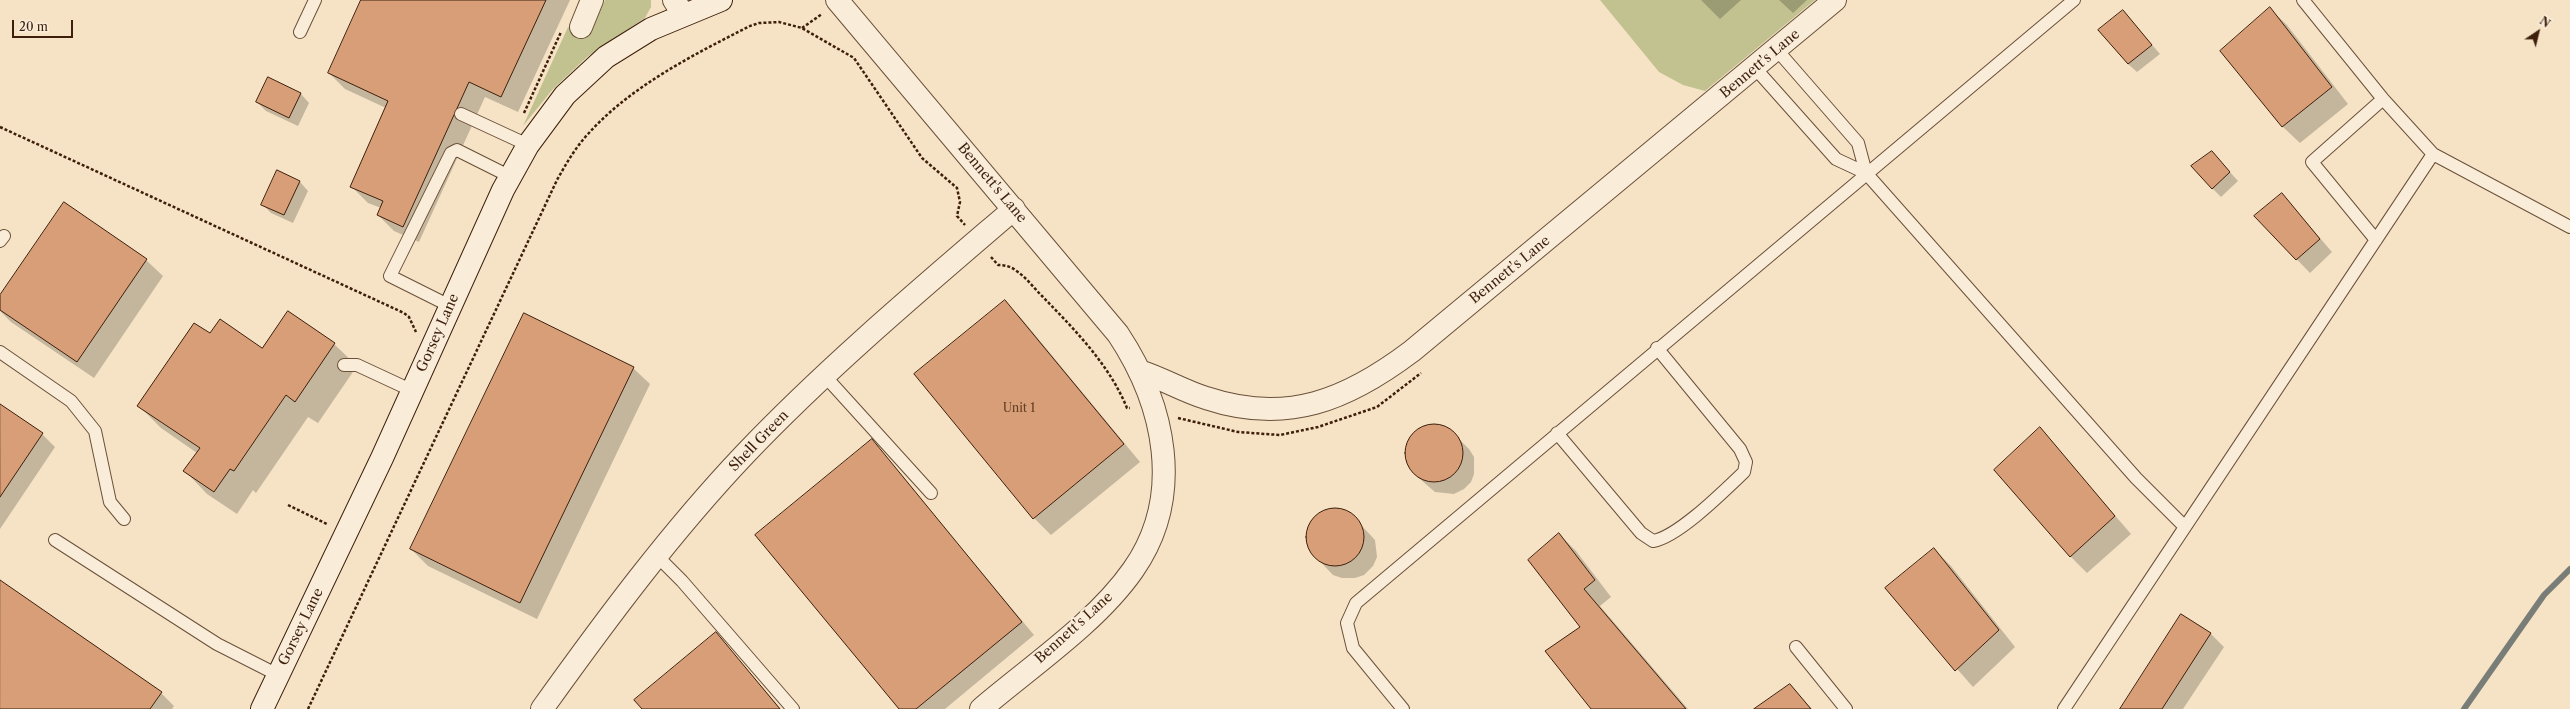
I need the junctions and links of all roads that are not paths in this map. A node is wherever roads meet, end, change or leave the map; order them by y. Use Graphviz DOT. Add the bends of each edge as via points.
graph roads {
  1 [pos="315,0"];
  2 [pos="592,0"];
  3 [pos="721,0"];
  4 [pos="837,0"];
  5 [pos="1835,0"];
  6 [pos="2074,0"];
  7 [pos="2303,0"];
  8 [pos="678,7"];
  9 [pos="581,27"];
  10 [pos="300,32"];
  11 [pos="1777,50"];
  12 [pos="1755,68"];
  13 [pos="2383,99"];
  14 [pos="461,114"];
  15 [pos="528,145"];
  16 [pos="2433,154"];
  17 [pos="1866,173"];
  18 [pos="511,177"];
  19 [pos="1014,209"];
  20 [pos="2570,227"];
  21 [pos="2376,240"];
  22 [pos="450,306"];
  23 [pos="1657,348"];
  24 [pos="0,352"];
  25 [pos="344,365"];
  26 [pos="1139,371"];
  27 [pos="824,375"];
  28 [pos="413,391"];
  29 [pos="1557,433"];
  30 [pos="931,494"];
  31 [pos="124,519"];
  32 [pos="2184,526"];
  33 [pos="55,540"];
  34 [pos="657,556"];
  35 [pos="1796,646"];
  36 [pos="278,675"];
  37 [pos="547,707"];
  38 [pos="262,709"];
  39 [pos="793,709"];
  40 [pos="981,709"];
  41 [pos="1403,709"];
  42 [pos="1846,709"];
  43 [pos="2064,709"];
  1 -- 10 [label="lane"];
  2 -- 9 [label="street"];
  3 -- 8 [label="street, Gorsey Lane"];
  4 -- 19 [label="street, Bennett's Lane"];
  5 -- 11 [label="street, Bennett's Lane"];
  6 -- 17 [label="lane"];
  7 -- 13 [label="lane"];
  8 -- 15 [label="street, Gorsey Lane" via="601,62 565,95"];
  11 -- 12 [label="street, Bennett's Lane"];
  11 -- 17 [label="lane" via="1858,143"];
  12 -- 17 [label="lane" via="1836,159"];
  12 -- 26 [label="street, Bennett's Lane" via="1412,351 1366,382 1294,409 1246,409 1205,398"];
  13 -- 16 [label="lane"];
  13 -- 21 [label="lane" via="2312,162"];
  14 -- 15 [label="lane"];
  15 -- 18 [label="street, Gorsey Lane"];
  16 -- 20 [label="lane"];
  16 -- 21 [label="lane"];
  17 -- 23 [label="lane"];
  17 -- 32 [label="lane" via="2136,478"];
  18 -- 22 [label="street, Gorsey Lane"];
  18 -- 22 [label="lane" via="456,150 451,153 390,276"];
  19 -- 26 [label="street, Bennett's Lane" via="1118,334"];
  19 -- 27 [label="street, Shell Green"];
  21 -- 32 [label="lane"];
  22 -- 28 [label="street, Gorsey Lane"];
  23 -- 29 [label="lane"];
  23 -- 29 [label="lane" via="1740,449 1746,462 1744,472 1698,513 1663,539 1653,541 1641,533"];
  24 -- 31 [label="lane" via="71,401 95,431 110,502"];
  25 -- 28 [label="lane" via="357,365"];
  26 -- 40 [label="street, Bennett's Lane" via="1156,414 1165,480 1156,525 1146,548 1133,570 1095,613"];
  27 -- 30 [label="lane"];
  27 -- 34 [label="street, Shell Green" via="744,455"];
  28 -- 36 [label="street, Gorsey Lane"];
  29 -- 41 [label="lane" via="1356,603 1347,623 1353,648"];
  32 -- 43 [label="lane"];
  33 -- 36 [label="lane" via="217,644"];
  34 -- 37 [label="street, Shell Green"];
  34 -- 39 [label="lane" via="682,580"];
  35 -- 42 [label="lane"];
  36 -- 38 [label="street, Gorsey Lane"];
}
